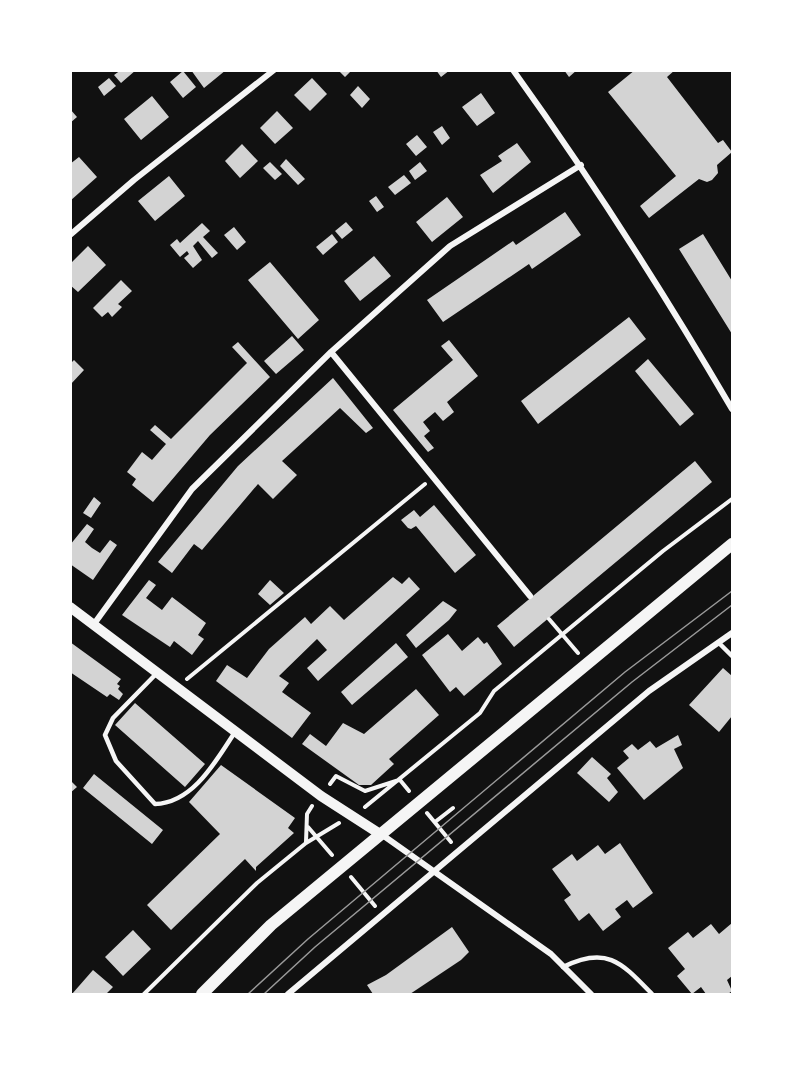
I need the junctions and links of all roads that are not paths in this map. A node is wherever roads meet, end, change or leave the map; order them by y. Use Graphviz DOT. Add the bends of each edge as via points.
graph roads {
  1 [pos="274,70"];
  2 [pos="513,70"];
  3 [pos="581,165"];
  4 [pos="70,235"];
  5 [pos="331,352"];
  6 [pos="732,409"];
  7 [pos="732,544"];
  8 [pos="530,596"];
  9 [pos="70,607"];
  10 [pos="94,624"];
  11 [pos="732,633"];
  12 [pos="718,643"];
  13 [pos="732,656"];
  14 [pos="158,672"];
  15 [pos="236,731"];
  16 [pos="380,834"];
  17 [pos="435,870"];
  18 [pos="563,967"];
  19 [pos="202,994"];
  20 [pos="288,994"];
  21 [pos="591,994"];
  22 [pos="651,994"];
  1 -- 4 [label="street"];
  2 -- 3 [label="street"];
  3 -- 5 [label="street" via="450,246"];
  3 -- 6 [label="street"];
  5 -- 8 [label="street"];
  5 -- 10 [label="street" via="192,489"];
  7 -- 16 [label="main road"];
  9 -- 10 [label="street"];
  10 -- 14 [label="street"];
  11 -- 12 [label="street"];
  12 -- 13 [label="lane"];
  12 -- 17 [label="street" via="649,691"];
  14 -- 15 [label="street"];
  14 -- 15 [label="lane" via="113,718 105,735 116,761 155,804 171,803 188,794"];
  15 -- 16 [label="street" via="321,796"];
  16 -- 17 [label="street"];
  16 -- 19 [label="main road" via="271,925"];
  17 -- 18 [label="street" via="552,954"];
  17 -- 20 [label="street"];
  18 -- 21 [label="street"];
  18 -- 22 [label="lane" via="583,957 615,961"];
}
